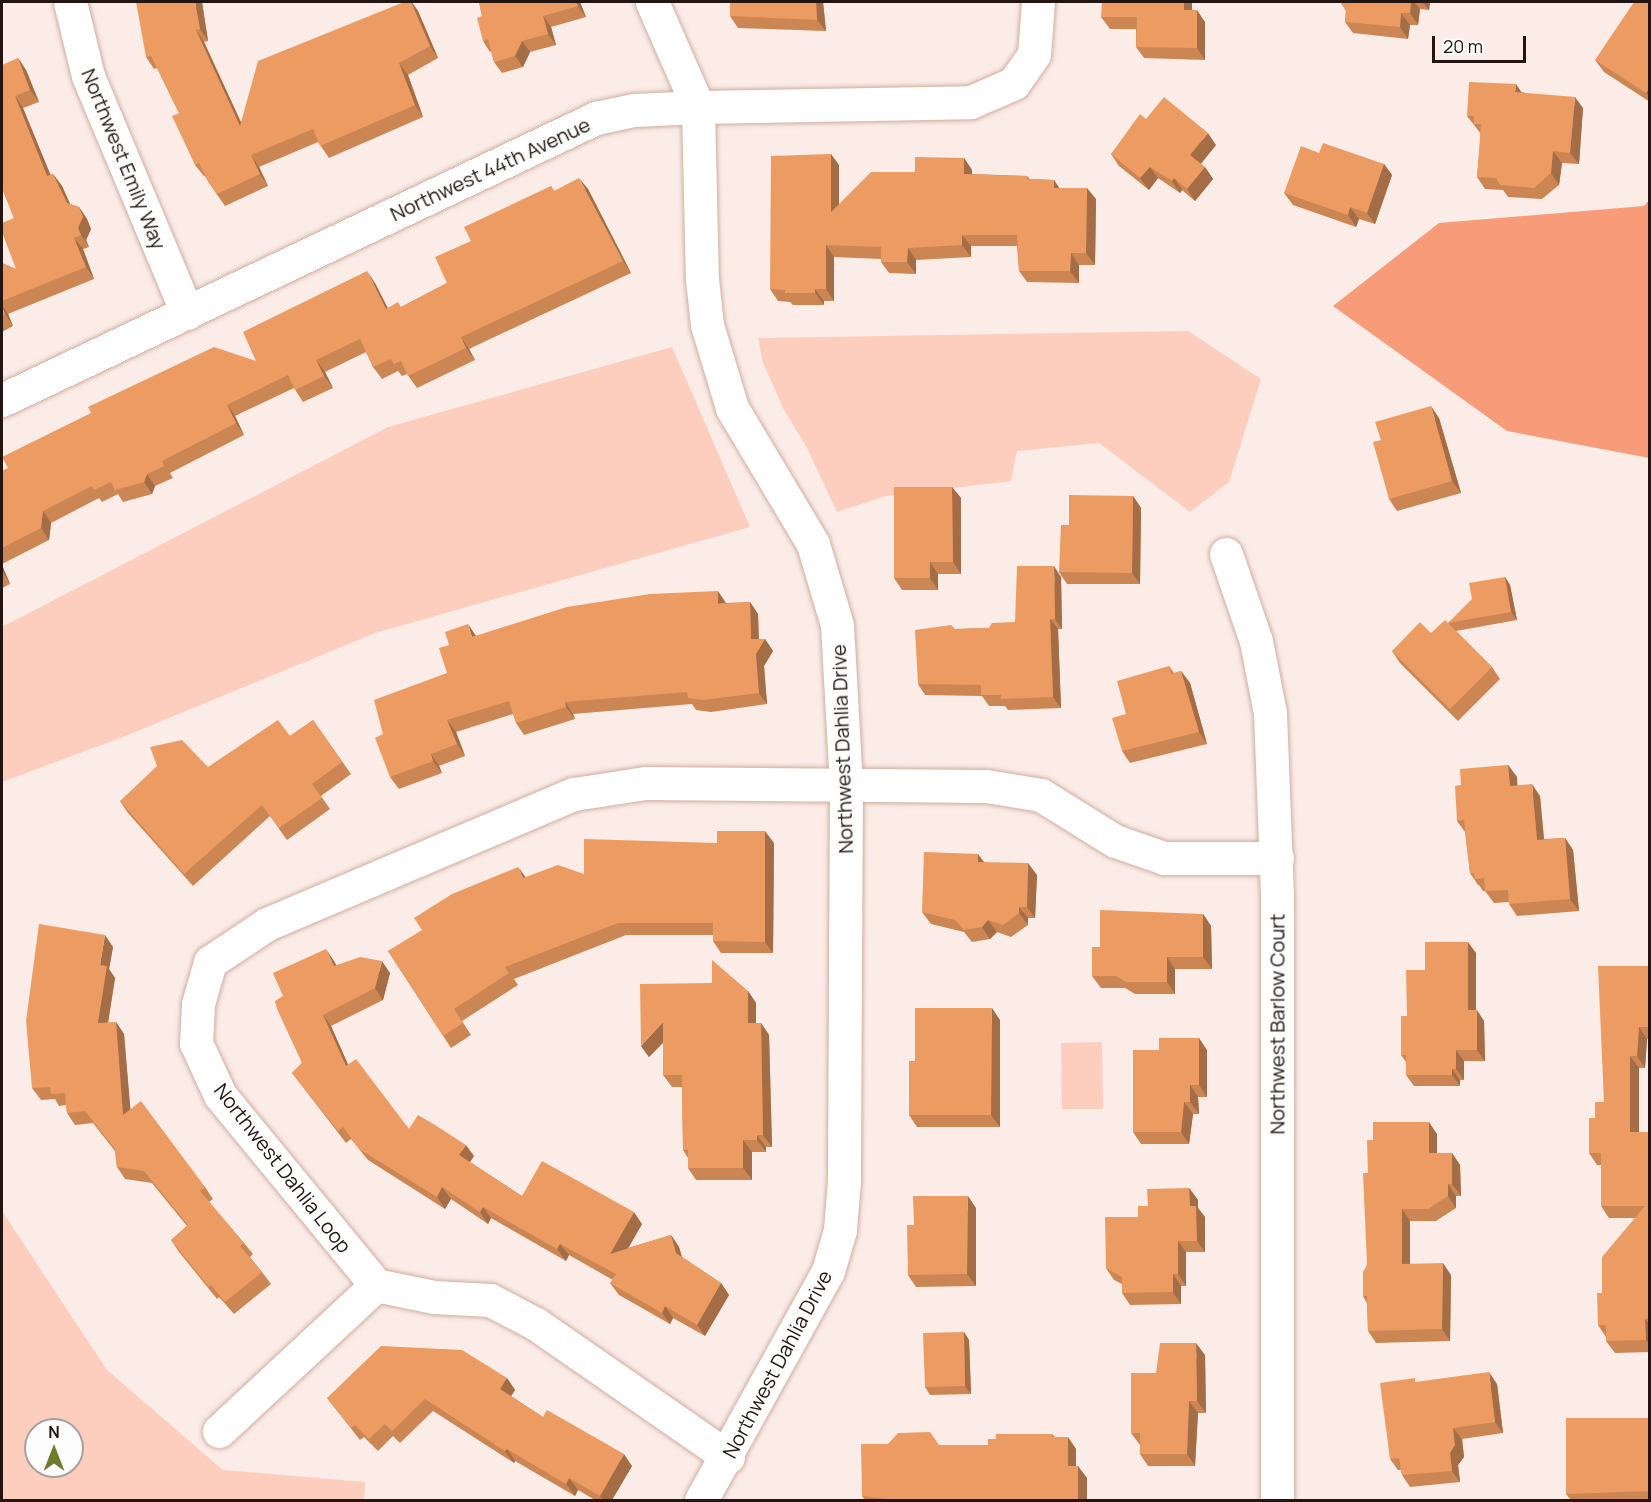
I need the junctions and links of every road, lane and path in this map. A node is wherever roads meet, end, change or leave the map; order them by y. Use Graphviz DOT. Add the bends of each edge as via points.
graph roads {
  1 [pos="70,2"];
  2 [pos="652,2"];
  3 [pos="1038,2"];
  4 [pos="698,106"];
  5 [pos="187,313"];
  6 [pos="2,400"];
  7 [pos="1226,554"];
  8 [pos="846,785"];
  9 [pos="1277,858"];
  10 [pos="376,1285"];
  11 [pos="219,1431"];
  12 [pos="728,1457"];
  13 [pos="701,1500"];
  14 [pos="1277,1500"];
  1 -- 5 [label="street, Northwest Emily Way" via="88,76"];
  2 -- 4 [label="street, Northwest Dahlia Drive"];
  3 -- 4 [label="street, Northwest 44th Avenue" via="1034,54 1014,82 971,102 859,107"];
  4 -- 5 [label="street, Northwest 44th Avenue" via="635,110 596,118"];
  4 -- 8 [label="street, Northwest Dahlia Drive" via="702,279 707,325 732,408 813,544 837,625"];
  5 -- 6 [label="street, Northwest 44th Avenue"];
  7 -- 9 [label="street, Northwest Barlow Court" via="1256,641 1270,713"];
  8 -- 9 [label="street, Northwest Dahlia Loop" via="986,786 1041,795 1115,841 1164,858"];
  8 -- 10 [label="street, Northwest Dahlia Loop" via="645,783 574,794 267,924 210,962 198,1004 196,1043 220,1095"];
  8 -- 12 [label="street, Northwest Dahlia Drive" via="844,1180 840,1230 828,1271"];
  9 -- 14 [label="street, Northwest Barlow Court"];
  10 -- 11 [label="street"];
  10 -- 12 [label="street" via="434,1297 490,1300 536,1324"];
  12 -- 13 [label="street, Northwest Dahlia Drive"];
}
